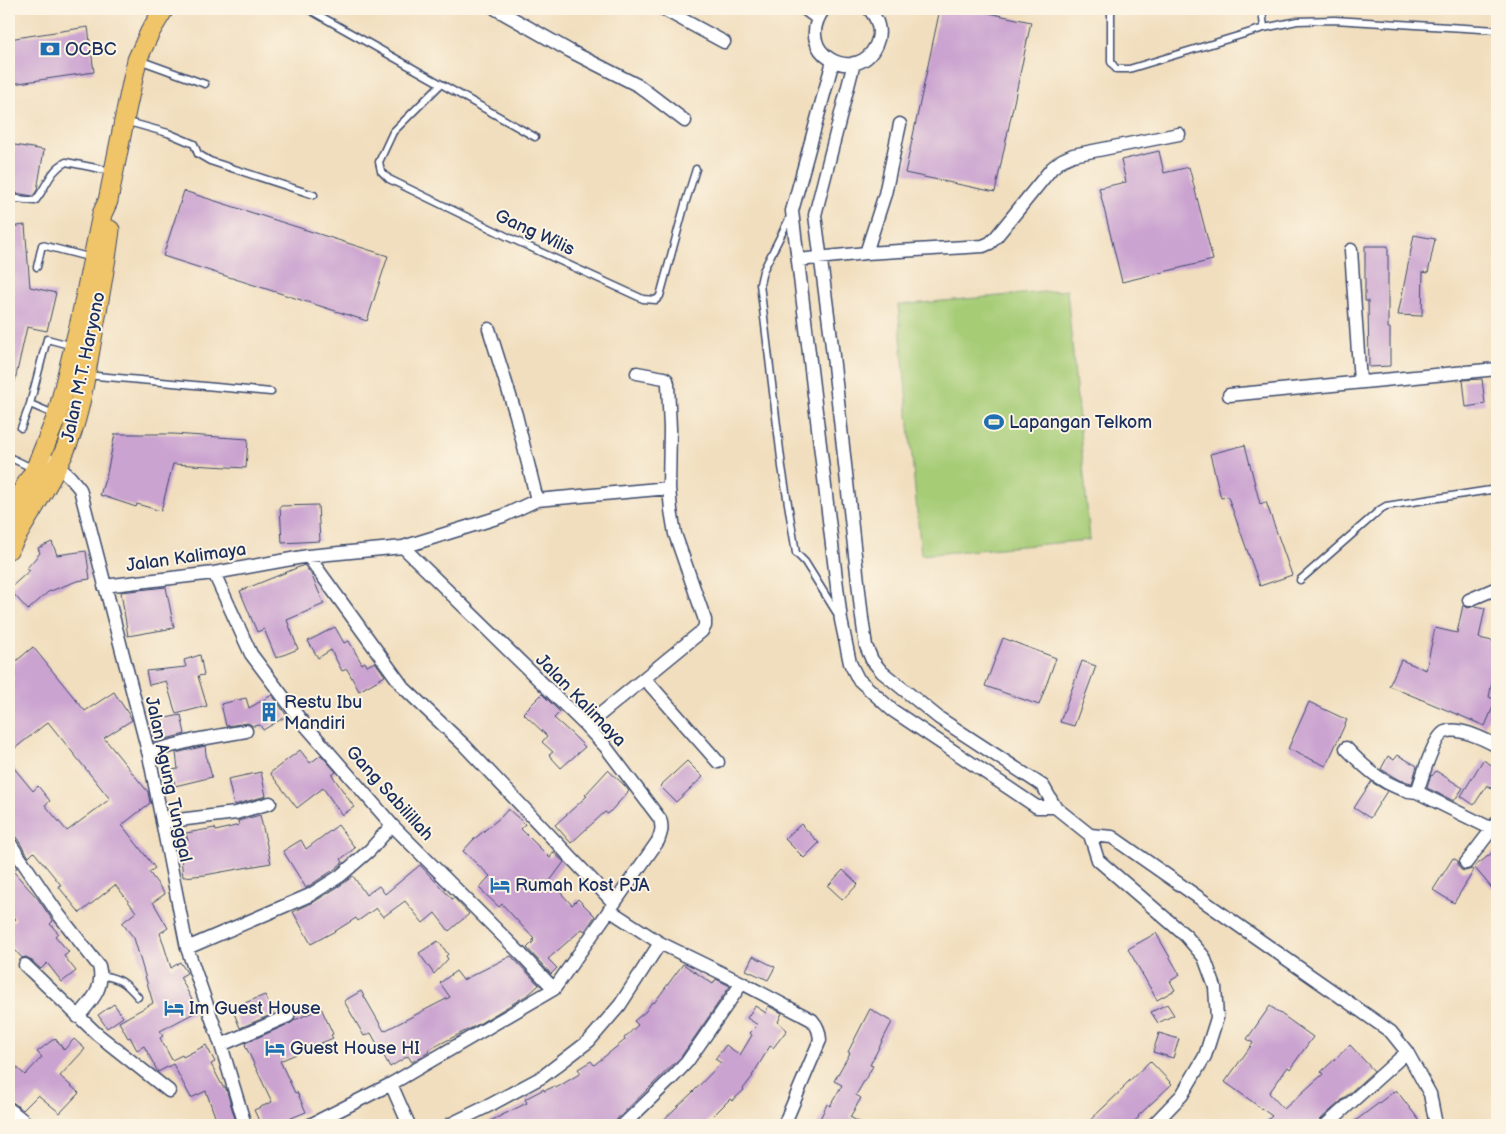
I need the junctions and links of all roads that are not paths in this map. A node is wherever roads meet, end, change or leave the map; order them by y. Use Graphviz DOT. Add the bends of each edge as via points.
graph roads {
  1 [pos="164,9"];
  2 [pos="308,9"];
  3 [pos="496,9"];
  4 [pos="663,9"];
  5 [pos="805,9"];
  6 [pos="869,9"];
  7 [pos="1110,9"];
  8 [pos="1262,9"];
  9 [pos="821,14"];
  10 [pos="1264,28"];
  11 [pos="1497,30"];
  12 [pos="724,42"];
  13 [pos="138,60"];
  14 [pos="833,61"];
  15 [pos="854,63"];
  16 [pos="205,84"];
  17 [pos="442,84"];
  18 [pos="124,120"];
  19 [pos="685,121"];
  20 [pos="900,124"];
  21 [pos="1180,134"];
  22 [pos="535,137"];
  23 [pos="696,169"];
  24 [pos="115,172"];
  25 [pos="314,195"];
  26 [pos="9,198"];
  27 [pos="108,201"];
  28 [pos="792,211"];
  29 [pos="816,215"];
  30 [pos="1351,250"];
  31 [pos="866,253"];
  32 [pos="93,258"];
  33 [pos="821,258"];
  34 [pos="798,260"];
  35 [pos="37,267"];
  36 [pos="489,330"];
  37 [pos="74,346"];
  38 [pos="1497,369"];
  39 [pos="636,373"];
  40 [pos="85,375"];
  41 [pos="1360,382"];
  42 [pos="271,392"];
  43 [pos="1228,395"];
  44 [pos="30,404"];
  45 [pos="57,416"];
  46 [pos="22,428"];
  47 [pos="9,457"];
  48 [pos="38,462"];
  49 [pos="57,466"];
  50 [pos="669,488"];
  51 [pos="1497,489"];
  52 [pos="537,500"];
  53 [pos="9,514"];
  54 [pos="403,547"];
  55 [pos="9,549"];
  56 [pos="308,556"];
  57 [pos="214,573"];
  58 [pos="1300,580"];
  59 [pos="104,586"];
  60 [pos="1497,588"];
  61 [pos="1468,600"];
  62 [pos="862,618"];
  63 [pos="841,620"];
  64 [pos="645,679"];
  65 [pos="939,718"];
  66 [pos="586,726"];
  67 [pos="246,731"];
  68 [pos="930,735"];
  69 [pos="1497,746"];
  70 [pos="1346,748"];
  71 [pos="148,752"];
  72 [pos="718,762"];
  73 [pos="1417,792"];
  74 [pos="270,803"];
  75 [pos="1055,807"];
  76 [pos="162,822"];
  77 [pos="392,825"];
  78 [pos="1495,826"];
  79 [pos="1090,835"];
  80 [pos="9,842"];
  81 [pos="1466,863"];
  82 [pos="612,906"];
  83 [pos="660,943"];
  84 [pos="187,948"];
  85 [pos="25,965"];
  86 [pos="102,975"];
  87 [pos="742,983"];
  88 [pos="554,989"];
  89 [pos="138,997"];
  90 [pos="288,1016"];
  91 [pos="78,1017"];
  92 [pos="220,1045"];
  93 [pos="1407,1052"];
  94 [pos="391,1084"];
  95 [pos="169,1091"];
  96 [pos="9,1109"];
  97 [pos="29,1125"];
  98 [pos="245,1125"];
  99 [pos="310,1125"];
  100 [pos="409,1125"];
  101 [pos="449,1125"];
  102 [pos="623,1125"];
  103 [pos="784,1125"];
  104 [pos="1153,1125"];
  105 [pos="1326,1125"];
  106 [pos="1436,1125"];
  1 -- 13 [label="main road, Jalan M.T. Haryono"];
  2 -- 17 [label="lane"];
  3 -- 19 [label="street" via="639,86"];
  4 -- 12 [label="street"];
  5 -- 9 [label="street"];
  6 -- 15 [label="street" via="876,17 878,40 865,59"];
  7 -- 10 [label="lane" via="1111,62 1116,69 1122,70"];
  8 -- 10 [label="lane"];
  9 -- 14 [label="street" via="814,31 816,43"];
  10 -- 11 [label="lane" via="1296,21 1334,20"];
  13 -- 16 [label="lane"];
  13 -- 18 [label="main road, Jalan M.T. Haryono"];
  14 -- 15 [label="street"];
  14 -- 28 [label="street"];
  15 -- 29 [label="street"];
  17 -- 22 [label="lane"];
  17 -- 23 [label="lane, Gang Wilis" via="393,132 379,162 381,171 389,179 643,299 656,300 660,296"];
  18 -- 24 [label="main road, Jalan M.T. Haryono"];
  18 -- 25 [label="lane" via="194,144 198,154 210,161"];
  20 -- 31 [label="street" via="885,194"];
  21 -- 31 [label="street" via="1073,155 1062,160 996,237 983,246"];
  24 -- 26 [label="lane" via="66,162 56,167 35,201"];
  24 -- 27 [label="main road, Jalan M.T. Haryono"];
  27 -- 32 [label="main road, Jalan M.T. Haryono"];
  27 -- 40 [label="main road, Jalan M.T. Haryono" via="112,216"];
  28 -- 29 [label="street"];
  28 -- 34 [label="street"];
  28 -- 63 [label="lane" via="760,284 771,380 796,553"];
  29 -- 33 [label="street"];
  30 -- 41 [label="street"];
  31 -- 33 [label="street"];
  32 -- 35 [label="lane" via="42,245"];
  32 -- 37 [label="main road, Jalan M.T. Haryono"];
  33 -- 34 [label="street"];
  33 -- 62 [label="street"];
  34 -- 63 [label="street"];
  36 -- 52 [label="street" via="516,415"];
  37 -- 44 [label="lane" via="47,339"];
  37 -- 45 [label="main road, Jalan M.T. Haryono"];
  38 -- 41 [label="street"];
  39 -- 50 [label="street" via="667,380"];
  40 -- 42 [label="lane"];
  40 -- 49 [label="main road, Jalan M.T. Haryono" via="74,422"];
  41 -- 43 [label="street"];
  44 -- 45 [label="lane"];
  44 -- 46 [label="lane"];
  45 -- 48 [label="main road, Jalan M.T. Haryono"];
  47 -- 48 [label="lane"];
  48 -- 49 [label="street, Jalan Agung Tunggal"];
  48 -- 53 [label="main road, Jalan M.T. Haryono"];
  49 -- 55 [label="main road, Jalan M.T. Haryono"];
  49 -- 59 [label="street, Jalan Agung Tunggal" via="80,490"];
  50 -- 52 [label="street"];
  50 -- 64 [label="street" via="675,534 705,626"];
  51 -- 58 [label="lane" via="1386,506"];
  52 -- 54 [label="street" via="503,516"];
  54 -- 56 [label="street, Jalan Kalimaya"];
  54 -- 66 [label="street, Jalan Kalimaya"];
  56 -- 57 [label="street, Jalan Kalimaya"];
  56 -- 82 [label="street" via="403,687 464,745"];
  57 -- 59 [label="street, Jalan Kalimaya"];
  57 -- 77 [label="street, Gang Sabilillah" via="251,654 300,719"];
  59 -- 71 [label="street, Jalan Agung Tunggal"];
  60 -- 61 [label="street"];
  62 -- 63 [label="street"];
  62 -- 65 [label="street" via="866,646 872,660 882,672"];
  63 -- 68 [label="street" via="850,663 858,679 892,710"];
  64 -- 66 [label="street"];
  64 -- 72 [label="street"];
  65 -- 68 [label="street"];
  65 -- 75 [label="street" via="1044,786"];
  66 -- 82 [label="street, Jalan Kalimaya" via="605,746 662,825 658,841"];
  67 -- 71 [label="street"];
  68 -- 75 [label="street" via="1037,807"];
  69 -- 73 [label="street" via="1478,736 1444,732 1431,751"];
  70 -- 73 [label="street" via="1378,778 1408,792"];
  71 -- 76 [label="street, Jalan Agung Tunggal"];
  73 -- 78 [label="street"];
  74 -- 76 [label="street" via="236,813"];
  75 -- 79 [label="street"];
  76 -- 84 [label="street, Jalan Agung Tunggal"];
  77 -- 84 [label="street" via="340,876 310,895"];
  77 -- 88 [label="street, Gang Sabilillah"];
  78 -- 81 [label="street"];
  79 -- 93 [label="street" via="1112,837 1391,1032"];
  79 -- 104 [label="street" via="1098,860 1186,936 1204,957 1215,986 1217,1018 1206,1056 1182,1096"];
  80 -- 86 [label="street" via="99,966"];
  82 -- 83 [label="street"];
  82 -- 88 [label="street, Jalan Kalimaya"];
  83 -- 87 [label="street"];
  83 -- 101 [label="street" via="620,1004 589,1042 542,1077"];
  84 -- 92 [label="street, Jalan Agung Tunggal"];
  85 -- 91 [label="street"];
  86 -- 89 [label="lane" via="127,984"];
  86 -- 91 [label="street" via="96,995"];
  87 -- 102 [label="street" via="687,1062"];
  87 -- 103 [label="street" via="812,1020 819,1032 820,1040"];
  88 -- 94 [label="street, Jalan Kalimaya"];
  90 -- 92 [label="street"];
  91 -- 95 [label="street" via="118,1053"];
  92 -- 98 [label="street, Jalan Agung Tunggal"];
  93 -- 105 [label="street"];
  93 -- 106 [label="street" via="1430,1094"];
  94 -- 99 [label="street, Jalan Kalimaya"];
  94 -- 100 [label="street"];
  96 -- 97 [label="street"];
}
